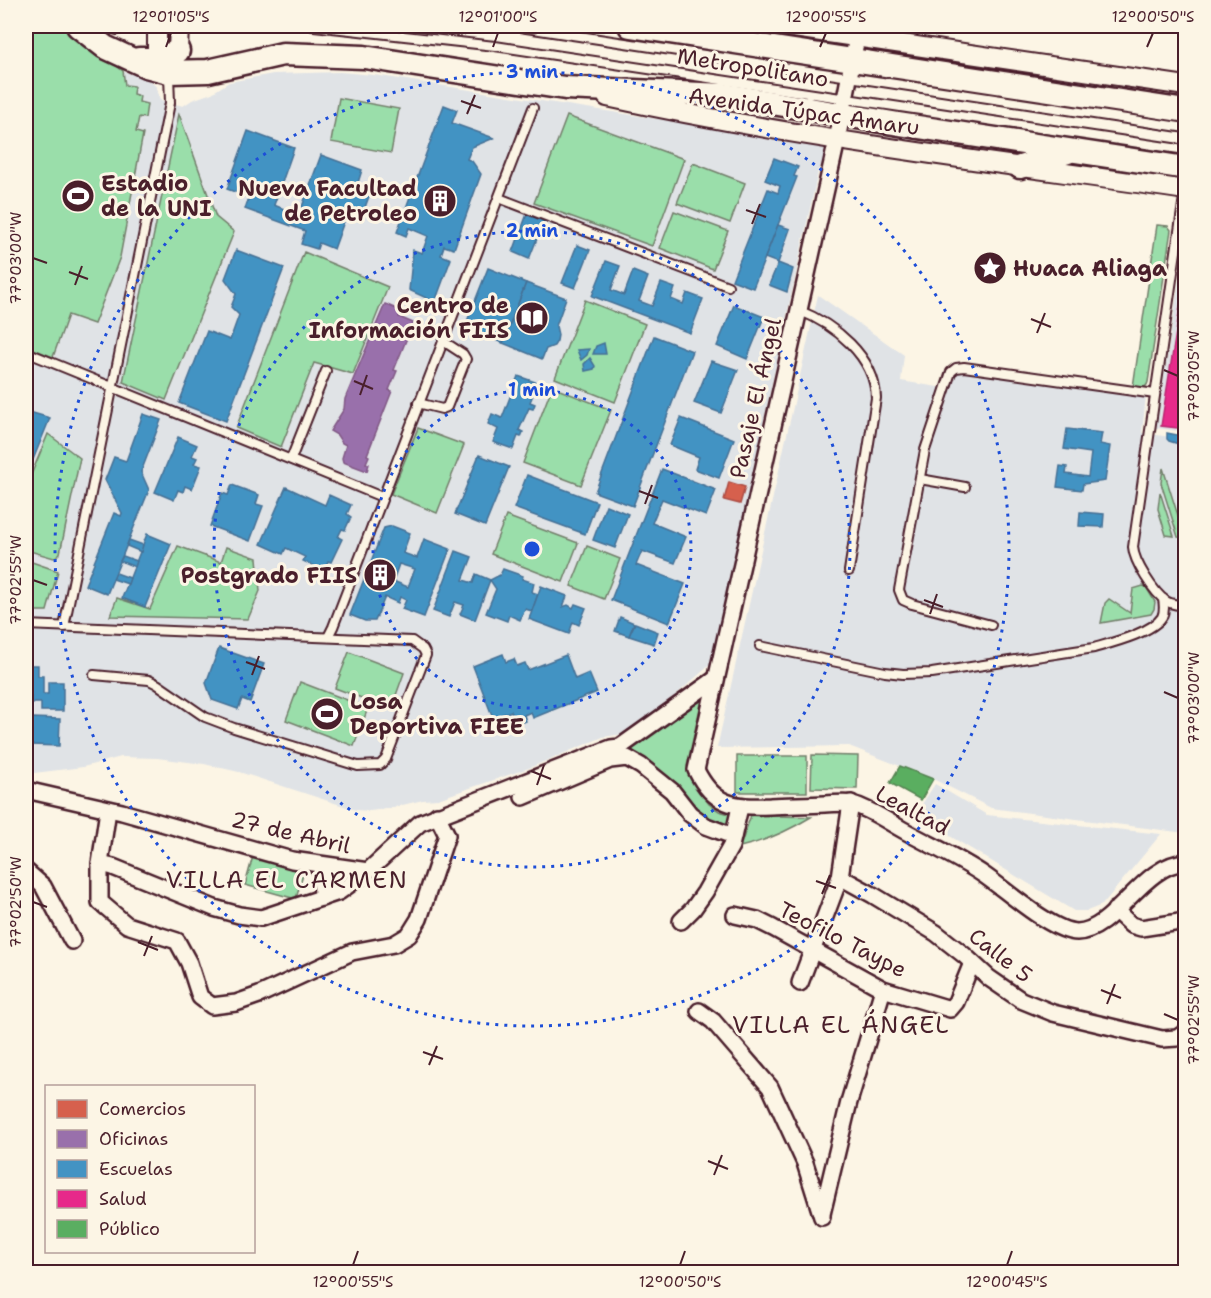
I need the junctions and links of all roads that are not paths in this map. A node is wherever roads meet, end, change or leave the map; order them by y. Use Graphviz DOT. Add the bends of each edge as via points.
graph roads {
  1 [pos="78,26"];
  2 [pos="102,26"];
  3 [pos="128,26"];
  4 [pos="157,26"];
  5 [pos="178,26"];
  6 [pos="315,26"];
  7 [pos="513,26"];
  8 [pos="630,26"];
  9 [pos="781,26"];
  10 [pos="857,37"];
  11 [pos="178,51"];
  12 [pos="163,66"];
  13 [pos="851,69"];
  14 [pos="1185,86"];
  15 [pos="565,88"];
  16 [pos="843,107"];
  17 [pos="533,108"];
  18 [pos="1185,111"];
  19 [pos="1185,128"];
  20 [pos="837,140"];
  21 [pos="1072,150"];
  22 [pos="1185,150"];
  23 [pos="1020,166"];
  24 [pos="1185,168"];
  25 [pos="1185,190"];
  26 [pos="499,198"];
  27 [pos="729,286"];
  28 [pos="798,310"];
  29 [pos="443,341"];
  30 [pos="26,352"];
  31 [pos="326,371"];
  32 [pos="113,387"];
  33 [pos="1155,394"];
  34 [pos="418,404"];
  35 [pos="291,459"];
  36 [pos="920,479"];
  37 [pos="965,487"];
  38 [pos="382,497"];
  39 [pos="849,571"];
  40 [pos="1163,599"];
  41 [pos="1185,605"];
  42 [pos="26,625"];
  43 [pos="992,625"];
  44 [pos="64,627"];
  45 [pos="328,637"];
  46 [pos="760,646"];
  47 [pos="94,675"];
  48 [pos="714,680"];
  49 [pos="696,770"];
  50 [pos="26,790"];
  51 [pos="523,797"];
  52 [pos="851,803"];
  53 [pos="740,807"];
  54 [pos="108,810"];
  55 [pos="437,815"];
  56 [pos="733,836"];
  57 [pos="1185,862"];
  58 [pos="100,864"];
  59 [pos="321,865"];
  60 [pos="26,871"];
  61 [pos="368,871"];
  62 [pos="840,877"];
  63 [pos="322,898"];
  64 [pos="1115,910"];
  65 [pos="735,915"];
  66 [pos="681,921"];
  67 [pos="1185,921"];
  68 [pos="72,941"];
  69 [pos="812,951"];
  70 [pos="972,963"];
  71 [pos="800,983"];
  72 [pos="884,988"];
  73 [pos="699,1011"];
  74 [pos="1184,1033"];
  1 -- 12 [label="main road, Avenida Túpac Amaru" via="123,56 146,66"];
  2 -- 3 [label="lane" via="117,30"];
  4 -- 12 [label="street"];
  5 -- 11 [label="street"];
  6 -- 16 [label="lane, Metropolitano" via="495,46"];
  7 -- 13 [label="lane, Metropolitano"];
  8 -- 13 [label="main road"];
  9 -- 10 [label="street"];
  10 -- 13 [label="street, Pasaje El Ángel"];
  10 -- 14 [label="street"];
  11 -- 12 [label="main road"];
  12 -- 15 [label="main road, Avenida Túpac Amaru" via="208,71 283,54 364,57"];
  12 -- 32 [label="lane" via="170,103"];
  13 -- 16 [label="street, Pasaje El Ángel"];
  13 -- 18 [label="main road"];
  13 -- 19 [label="lane, Metropolitano"];
  15 -- 16 [label="main road, Avenida Túpac Amaru" via="725,95"];
  15 -- 20 [label="street" via="693,116"];
  16 -- 20 [label="street, Pasaje El Ángel"];
  16 -- 21 [label="main road, Avenida Túpac Amaru"];
  16 -- 22 [label="lane, Metropolitano"];
  17 -- 26 [label="lane"];
  20 -- 23 [label="street"];
  20 -- 28 [label="street, Pasaje El Ángel"];
  21 -- 23 [label="main road"];
  21 -- 24 [label="main road, Avenida Túpac Amaru"];
  23 -- 25 [label="street"];
  25 -- 33 [label="lane"];
  26 -- 27 [label="lane"];
  26 -- 29 [label="lane"];
  28 -- 39 [label="lane" via="822,321 845,339 868,365 875,381 876,398"];
  28 -- 48 [label="street, Pasaje El Ángel"];
  29 -- 34 [label="lane"];
  29 -- 34 [label="lane" via="466,359 447,407"];
  30 -- 32 [label="lane"];
  31 -- 35 [label="lane"];
  32 -- 35 [label="lane"];
  32 -- 44 [label="lane"];
  33 -- 36 [label="lane" via="956,368 948,378"];
  33 -- 40 [label="lane" via="1132,547 1139,566"];
  34 -- 38 [label="lane"];
  35 -- 38 [label="lane"];
  36 -- 37 [label="lane"];
  36 -- 43 [label="lane" via="900,595 912,604"];
  38 -- 45 [label="lane"];
  40 -- 41 [label="lane"];
  40 -- 46 [label="lane" via="1164,612 1157,623 1094,648 932,673 885,672"];
  42 -- 44 [label="lane"];
  44 -- 45 [label="lane"];
  45 -- 47 [label="lane" via="412,641 426,655 380,765 358,766 234,728 205,717 149,680"];
  48 -- 49 [label="street, Pasaje El Ángel"];
  48 -- 55 [label="street, 27 de Abril" via="620,747"];
  49 -- 53 [label="street, Lealtad" via="709,791"];
  50 -- 54 [label="street, 27 de Abril"];
  51 -- 56 [label="street" via="610,760 627,758 672,791 690,814 706,826"];
  52 -- 53 [label="street, Lealtad"];
  52 -- 62 [label="street"];
  52 -- 64 [label="street, Lealtad" via="963,861 1064,929 1079,932 1101,923"];
  53 -- 56 [label="street"];
  54 -- 58 [label="street"];
  54 -- 59 [label="street, 27 de Abril"];
  55 -- 58 [label="street" via="447,835 419,919 409,935 394,944 352,952 236,1003 212,1006 200,997 177,941 127,925 99,902"];
  55 -- 61 [label="street, 27 de Abril" via="420,823"];
  56 -- 66 [label="street" via="705,892"];
  57 -- 64 [label="street" via="1154,875"];
  58 -- 63 [label="street" via="239,915 261,918"];
  59 -- 61 [label="street, 27 de Abril"];
  59 -- 63 [label="street"];
  60 -- 68 [label="street" via="43,886"];
  61 -- 63 [label="street" via="339,892"];
  62 -- 69 [label="street"];
  62 -- 70 [label="street, Calle 5" via="936,933"];
  64 -- 67 [label="street" via="1131,925 1141,928"];
  65 -- 69 [label="street, Teofilo Taype" via="765,924"];
  69 -- 71 [label="street"];
  69 -- 72 [label="street, Teofilo Taype"];
  70 -- 72 [label="street, Teofilo Taype" via="950,1009"];
  70 -- 74 [label="street, Calle 5" via="1021,1000 1053,1013 1162,1039"];
  72 -- 73 [label="street" via="849,1101 822,1216 805,1163 770,1087"];
}
